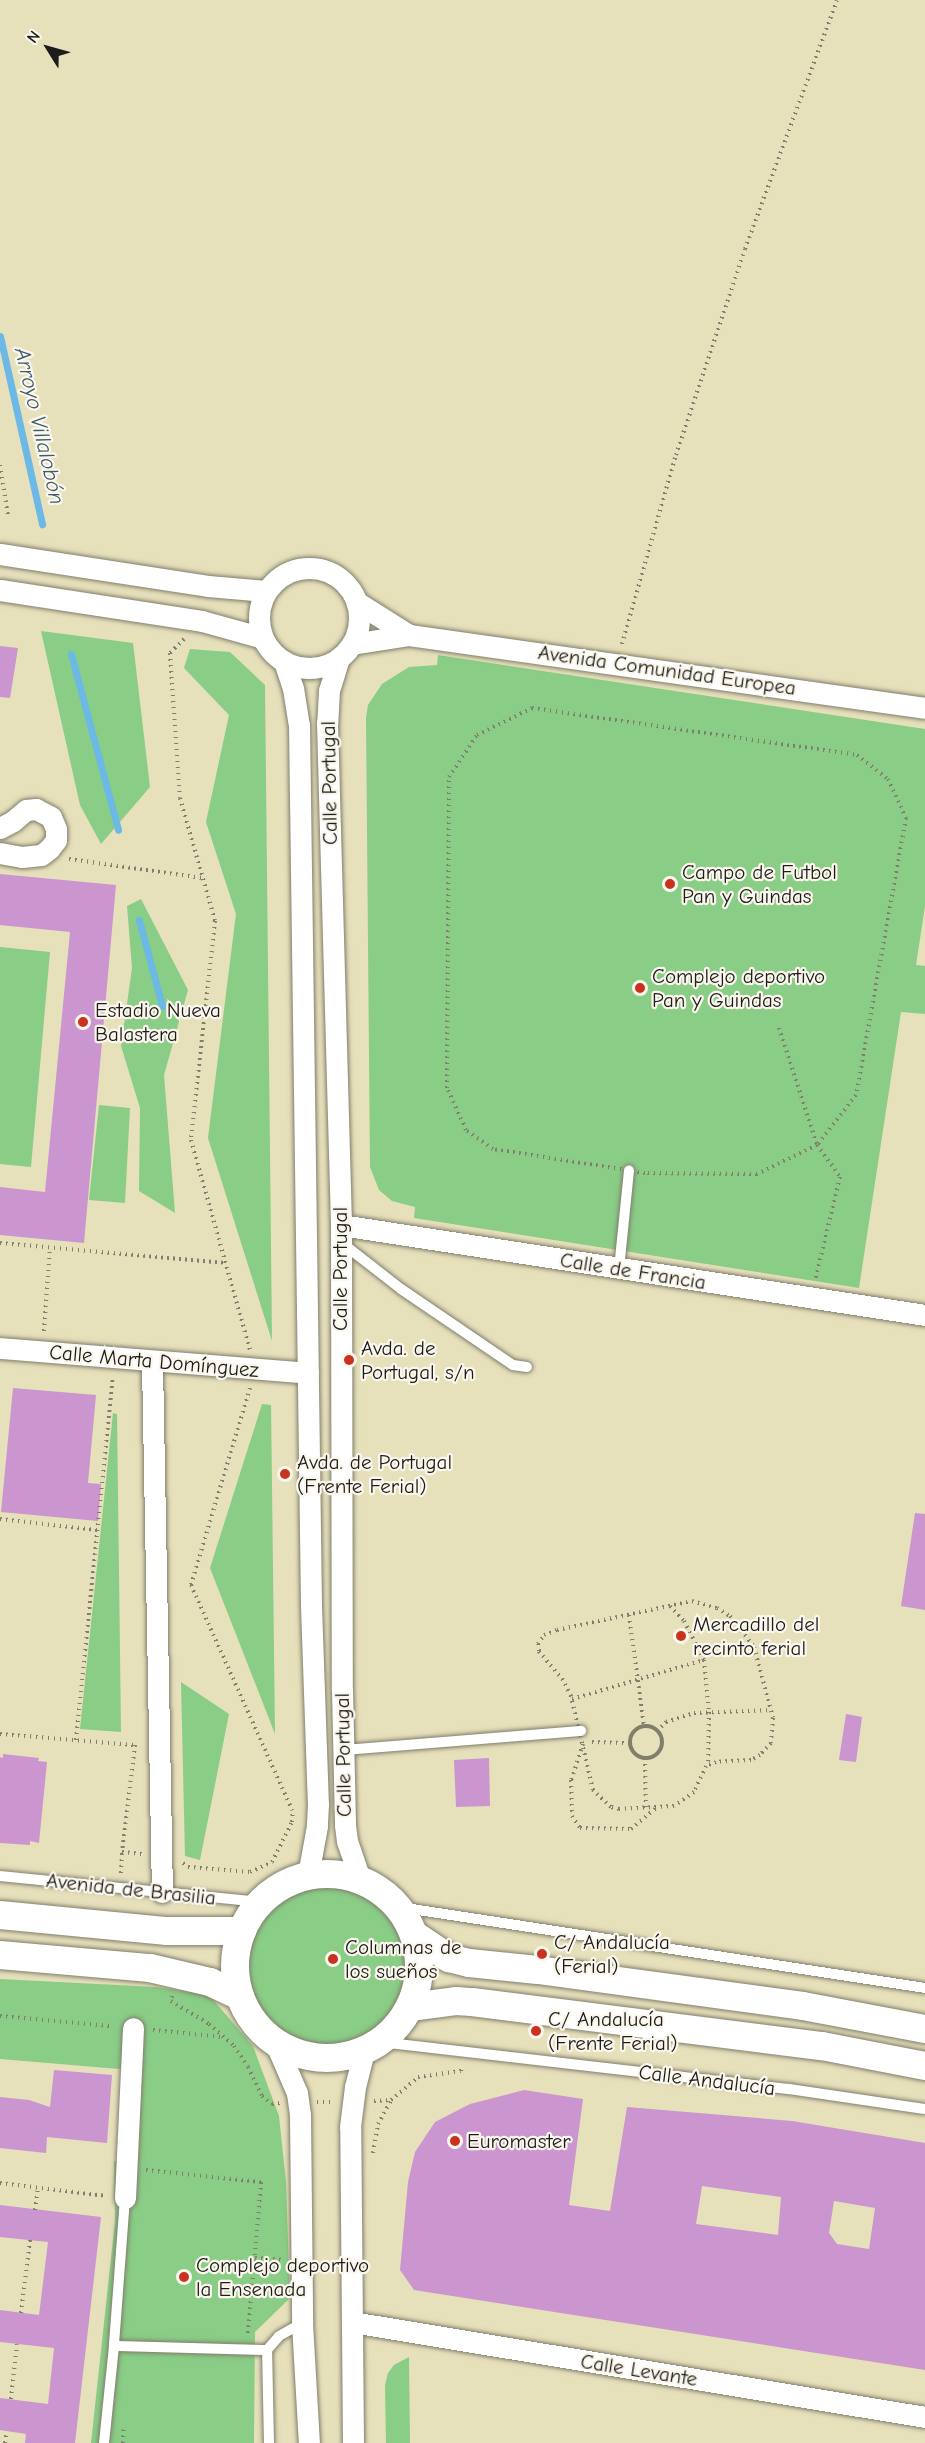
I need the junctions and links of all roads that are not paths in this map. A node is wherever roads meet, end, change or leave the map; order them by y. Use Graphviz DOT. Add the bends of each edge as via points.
graph roads {
  1 [pos="0,554"];
  2 [pos="0,590"];
  3 [pos="266,591"];
  4 [pos="358,603"];
  5 [pos="409,634"];
  6 [pos="263,638"];
  7 [pos="346,651"];
  8 [pos="284,661"];
  9 [pos="925,708"];
  10 [pos="0,828"];
  11 [pos="0,853"];
  12 [pos="629,1171"];
  13 [pos="341,1233"];
  14 [pos="620,1269"];
  15 [pos="925,1315"];
  16 [pos="0,1348"];
  17 [pos="152,1363"];
  18 [pos="527,1367"];
  19 [pos="308,1373"];
  20 [pos="582,1737"];
  21 [pos="343,1750"];
  22 [pos="308,1875"];
  23 [pos="0,1876"];
  24 [pos="360,1879"];
  25 [pos="162,1892"];
  26 [pos="261,1902"];
  27 [pos="399,1907"];
  28 [pos="0,1914"];
  29 [pos="242,1931"];
  30 [pos="416,1936"];
  31 [pos="0,1955"];
  32 [pos="925,1988"];
  33 [pos="240,1996"];
  34 [pos="410,2007"];
  35 [pos="133,2028"];
  36 [pos="925,2029"];
  37 [pos="275,2043"];
  38 [pos="373,2047"];
  39 [pos="925,2066"];
  40 [pos="925,2109"];
  41 [pos="125,2198"];
  42 [pos="352,2322"];
  43 [pos="302,2323"];
  44 [pos="114,2346"];
  45 [pos="267,2350"];
  46 [pos="925,2417"];
  47 [pos="104,2443"];
  48 [pos="269,2443"];
  49 [pos="309,2443"];
  50 [pos="353,2443"];
  1 -- 3 [label="street" via="208,586"];
  2 -- 6 [label="street" via="202,621"];
  3 -- 4 [label="street" via="286,572 313,567 341,578"];
  3 -- 6 [label="street" via="259,614"];
  4 -- 5 [label="street, Avenida Comunidad Europea"];
  4 -- 7 [label="street" via="358,631"];
  5 -- 7 [label="street, Avenida Comunidad Europea"];
  5 -- 9 [label="street, Avenida Comunidad Europea"];
  6 -- 8 [label="street"];
  7 -- 8 [label="street" via="326,665 312,668"];
  7 -- 13 [label="street, Calle Portugal" via="329,690 327,723"];
  8 -- 19 [label="street, Calle Portugal" via="299,724"];
  10 -- 11 [label="street" via="26,810 36,809 51,818 56,830 56,840 41,855"];
  12 -- 14 [label="lane"];
  13 -- 14 [label="street, Calle de Francia"];
  13 -- 18 [label="lane" via="401,1289 513,1365"];
  13 -- 21 [label="street, Calle Portugal"];
  14 -- 15 [label="street, Calle de Francia"];
  16 -- 17 [label="street, Calle Marta Domínguez"];
  17 -- 19 [label="street, Calle Marta Domínguez"];
  17 -- 25 [label="street"];
  19 -- 22 [label="street, Calle Portugal" via="317,1826"];
  20 -- 21 [label="lane"];
  21 -- 24 [label="street, Calle Portugal" via="347,1841"];
  22 -- 24 [label="main road" via="337,1874"];
  22 -- 26 [label="main road" via="285,1884"];
  23 -- 25 [label="lane, Avenida de Brasilia"];
  24 -- 27 [label="main road" via="382,1890"];
  25 -- 26 [label="lane, Avenida de Brasilia"];
  26 -- 29 [label="main road"];
  27 -- 30 [label="main road"];
  27 -- 32 [label="lane"];
  28 -- 29 [label="main road, Avenida de Brasilia" via="167,1931"];
  29 -- 33 [label="main road" via="235,1957"];
  30 -- 34 [label="main road" via="420,1973"];
  30 -- 36 [label="main road" via="449,1958 469,1963 803,2006"];
  31 -- 33 [label="main road" via="150,1968 210,1982"];
  33 -- 37 [label="main road" via="254,2022"];
  34 -- 38 [label="main road"];
  34 -- 39 [label="main road" via="472,2002 822,2046"];
  35 -- 41 [label="street"];
  37 -- 38 [label="main road" via="298,2054 325,2059"];
  37 -- 43 [label="street" via="298,2102"];
  38 -- 40 [label="lane, Calle Andalucía" via="777,2088"];
  38 -- 42 [label="street" via="355,2087 350,2127"];
  41 -- 44 [label="lane"];
  42 -- 46 [label="street, Calle Levante"];
  42 -- 50 [label="street"];
  43 -- 45 [label="lane" via="279,2336"];
  43 -- 49 [label="street"];
  44 -- 45 [label="lane"];
  44 -- 47 [label="lane"];
  45 -- 48 [label="lane"];
}
